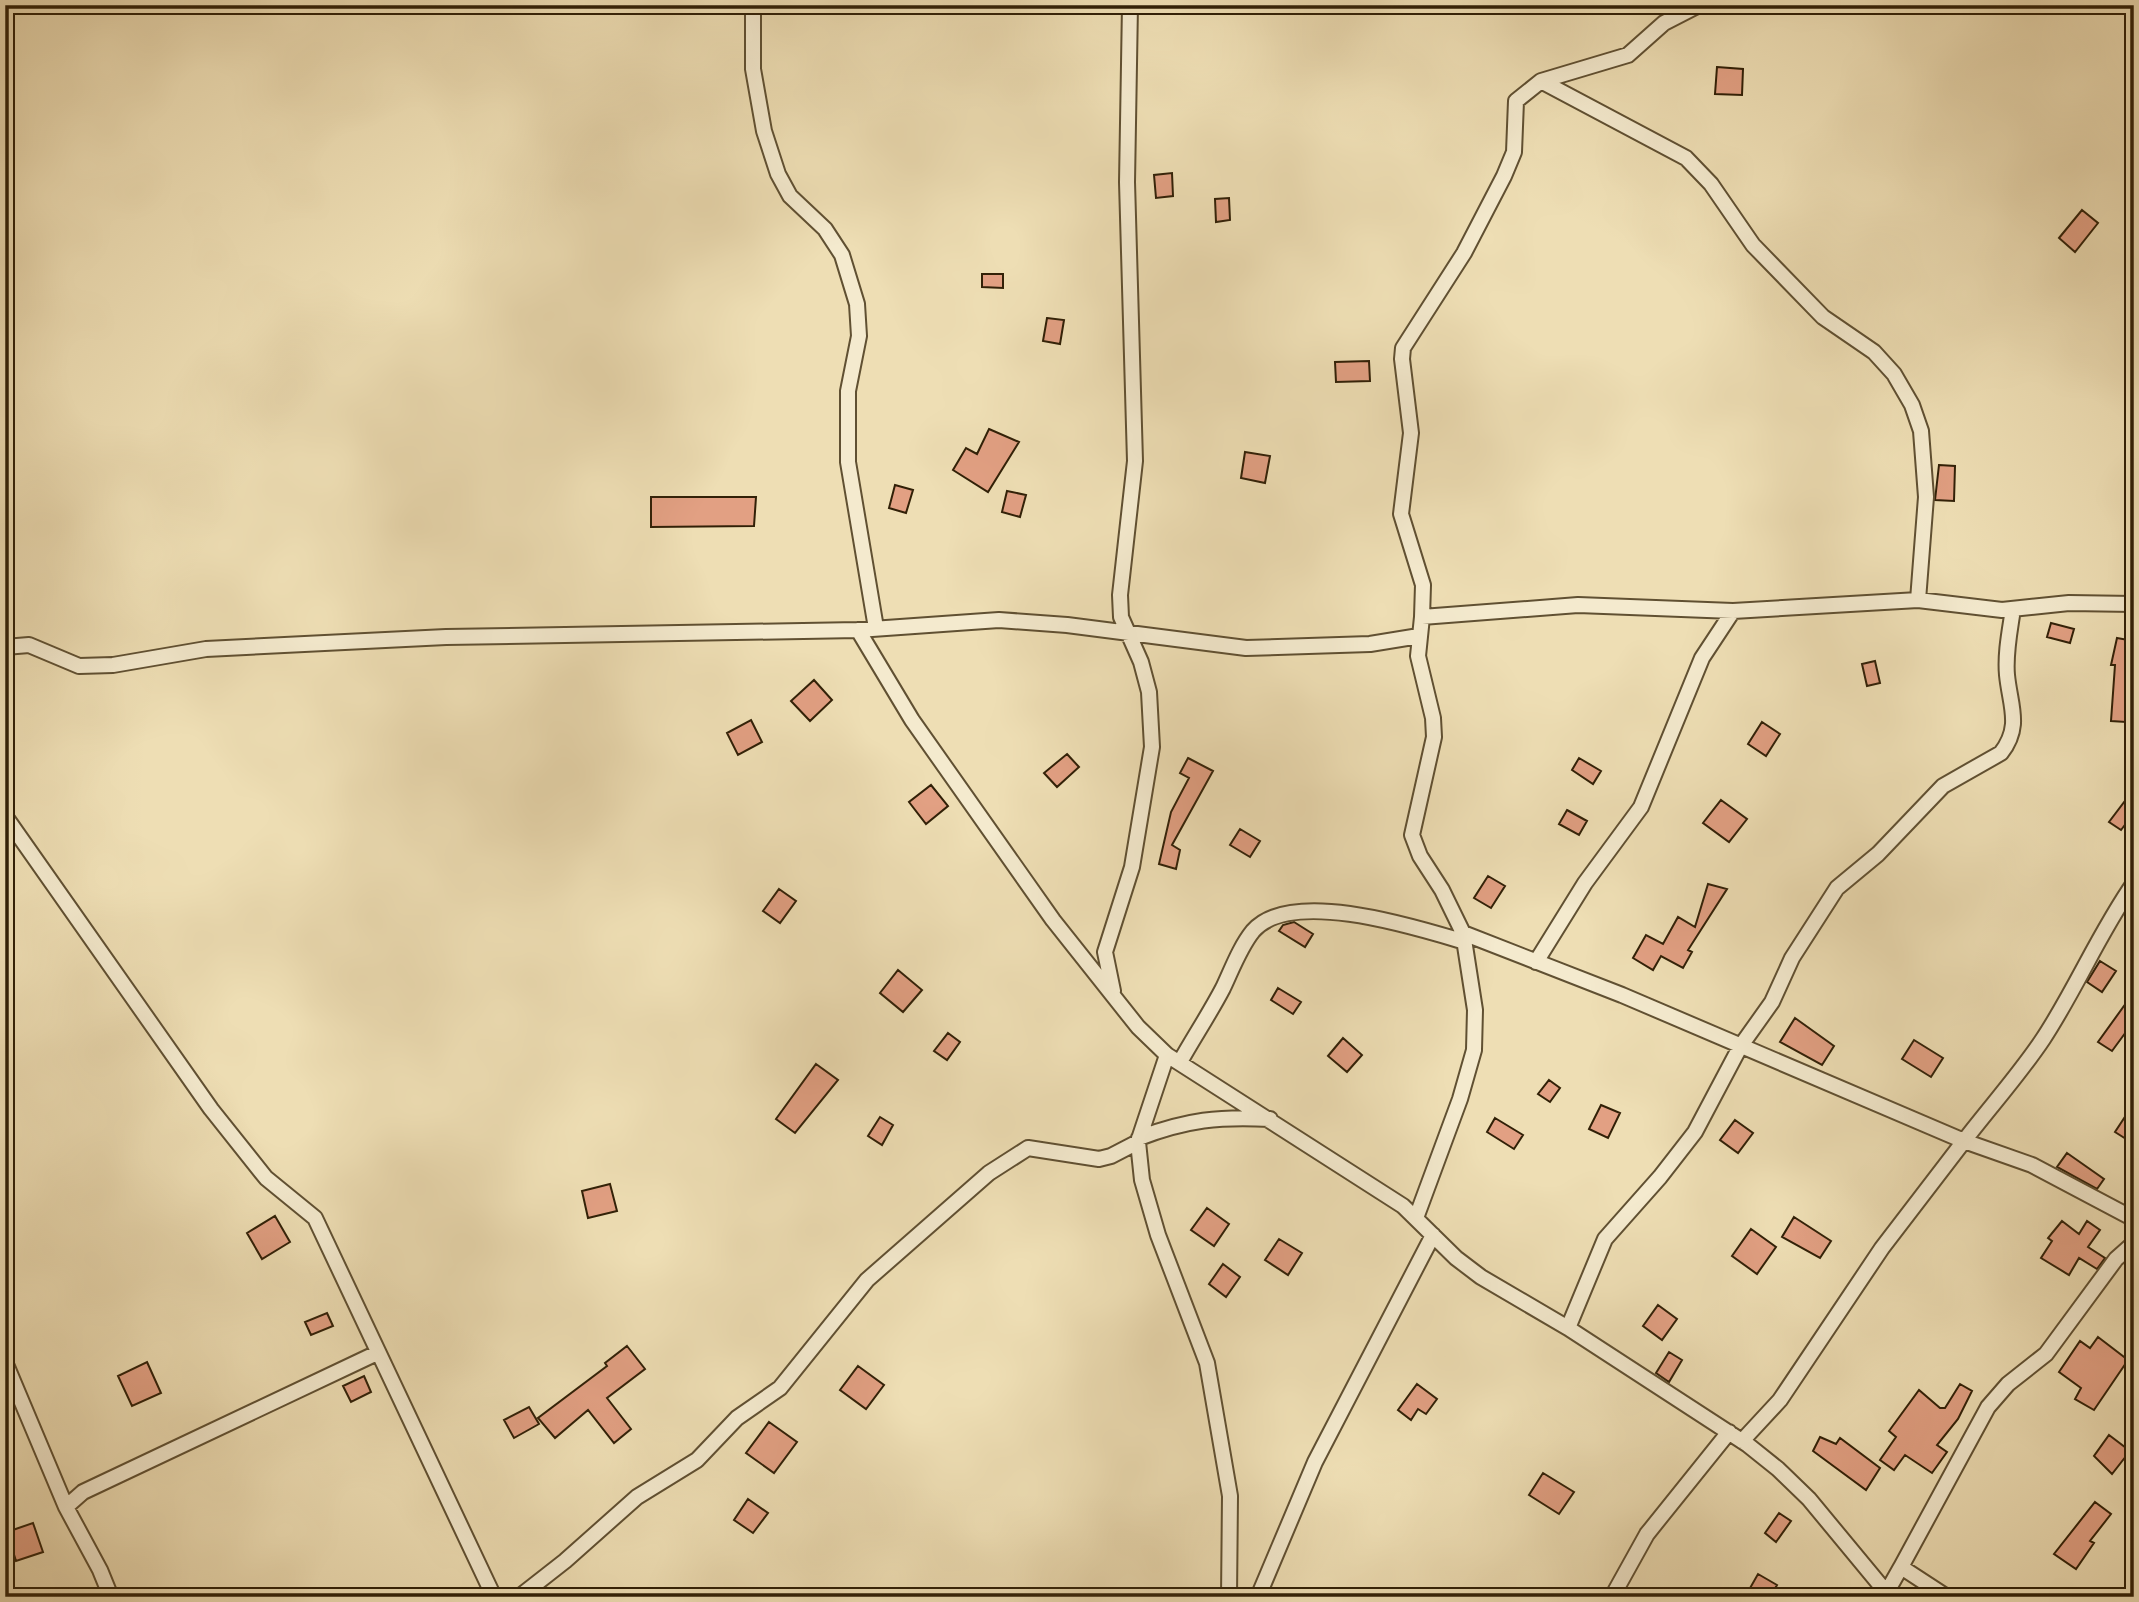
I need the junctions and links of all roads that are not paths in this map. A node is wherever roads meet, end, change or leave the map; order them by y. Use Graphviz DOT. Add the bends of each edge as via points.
graph roads {
  1 [pos="753,5"];
  2 [pos="1130,5"];
  3 [pos="1699,5"];
  4 [pos="1541,81"];
  5 [pos="1918,600"];
  6 [pos="2134,604"];
  7 [pos="2013,609"];
  8 [pos="1733,611"];
  9 [pos="1422,618"];
  10 [pos="876,628"];
  11 [pos="858,630"];
  12 [pos="1126,632"];
  13 [pos="1419,636"];
  14 [pos="5,647"];
  15 [pos="5,816"];
  16 [pos="2134,883"];
  17 [pos="1464,938"];
  18 [pos="1536,962"];
  19 [pos="1115,999"];
  20 [pos="1740,1047"];
  21 [pos="1173,1058"];
  22 [pos="1272,1119"];
  23 [pos="1139,1140"];
  24 [pos="1964,1141"];
  25 [pos="1416,1218"];
  26 [pos="2134,1219"];
  27 [pos="1433,1236"];
  28 [pos="2134,1243"];
  29 [pos="1568,1328"];
  30 [pos="377,1353"];
  31 [pos="5,1362"];
  32 [pos="1729,1432"];
  33 [pos="1742,1441"];
  34 [pos="66,1507"];
  35 [pos="1901,1567"];
  36 [pos="1885,1594"];
  37 [pos="111,1597"];
  38 [pos="494,1597"];
  39 [pos="519,1597"];
  40 [pos="1229,1597"];
  41 [pos="1258,1597"];
  42 [pos="1612,1597"];
  43 [pos="1947,1597"];
  1 -- 10 [label="street" via="753,68 764,131 778,174 790,196 825,229 842,255 857,304 859,336 848,391 848,462"];
  2 -- 12 [label="street" via="1127,182 1135,461 1121,567 1121,617"];
  3 -- 4 [label="street" via="1664,23 1628,55"];
  4 -- 5 [label="street" via="1686,159 1711,184 1753,245 1823,317 1874,352 1894,374 1921,431 1925,471"];
  4 -- 9 [label="street" via="1516,101 1514,152 1504,176 1464,253 1404,348 1411,433 1401,514 1423,585"];
  5 -- 7 [label="street"];
  5 -- 8 [label="street"];
  6 -- 7 [label="street" via="2069,603"];
  7 -- 20 [label="street" via="2007,675 2015,720 2007,745 1943,786 1878,854 1837,888 1792,958 1772,1002"];
  8 -- 9 [label="street" via="1578,605"];
  8 -- 18 [label="street" via="1702,658 1641,807 1585,883"];
  9 -- 13 [label="street"];
  10 -- 11 [label="street"];
  10 -- 12 [label="street" via="999,620"];
  11 -- 14 [label="street" via="419,638 206,649 113,665 79,666 29,645"];
  11 -- 19 [label="street" via="912,720 1053,920"];
  12 -- 13 [label="street" via="1246,648 1370,644"];
  12 -- 19 [label="street" via="1149,692 1152,747 1132,867 1105,952"];
  13 -- 17 [label="street" via="1418,656 1434,737 1412,835"];
  15 -- 30 [label="street" via="211,1109 266,1178 315,1218"];
  16 -- 24 [label="street" via="2108,920 2042,1041"];
  17 -- 18 [label="street"];
  17 -- 21 [label="street" via="1390,919 1332,911 1269,920 1254,930"];
  17 -- 25 [label="street" via="1475,1010 1474,1050"];
  18 -- 20 [label="street"];
  19 -- 21 [label="street"];
  20 -- 24 [label="street"];
  20 -- 29 [label="street" via="1695,1132 1605,1239"];
  21 -- 22 [label="street"];
  21 -- 23 [label="street"];
  22 -- 23 [label="street" via="1188,1121"];
  22 -- 25 [label="street"];
  23 -- 39 [label="street" via="1099,1159 1028,1149 989,1173 867,1280 780,1388 737,1418 689,1466 637,1497"];
  23 -- 40 [label="street" via="1149,1205 1207,1363 1230,1496"];
  24 -- 26 [label="street" via="2032,1165"];
  24 -- 33 [label="street" via="1882,1248 1780,1400"];
  25 -- 27 [label="street"];
  27 -- 29 [label="street" via="1481,1277"];
  27 -- 41 [label="street" via="1315,1462"];
  28 -- 35 [label="street" via="2116,1259 2046,1354 1988,1407"];
  29 -- 32 [label="street"];
  30 -- 34 [label="street" via="83,1492"];
  30 -- 38 [label="street"];
  31 -- 34 [label="street"];
  32 -- 33 [label="street"];
  32 -- 42 [label="street" via="1647,1534"];
  33 -- 36 [label="street" via="1809,1499"];
  34 -- 37 [label="street"];
  35 -- 36 [label="street"];
  35 -- 43 [label="street"];
}
